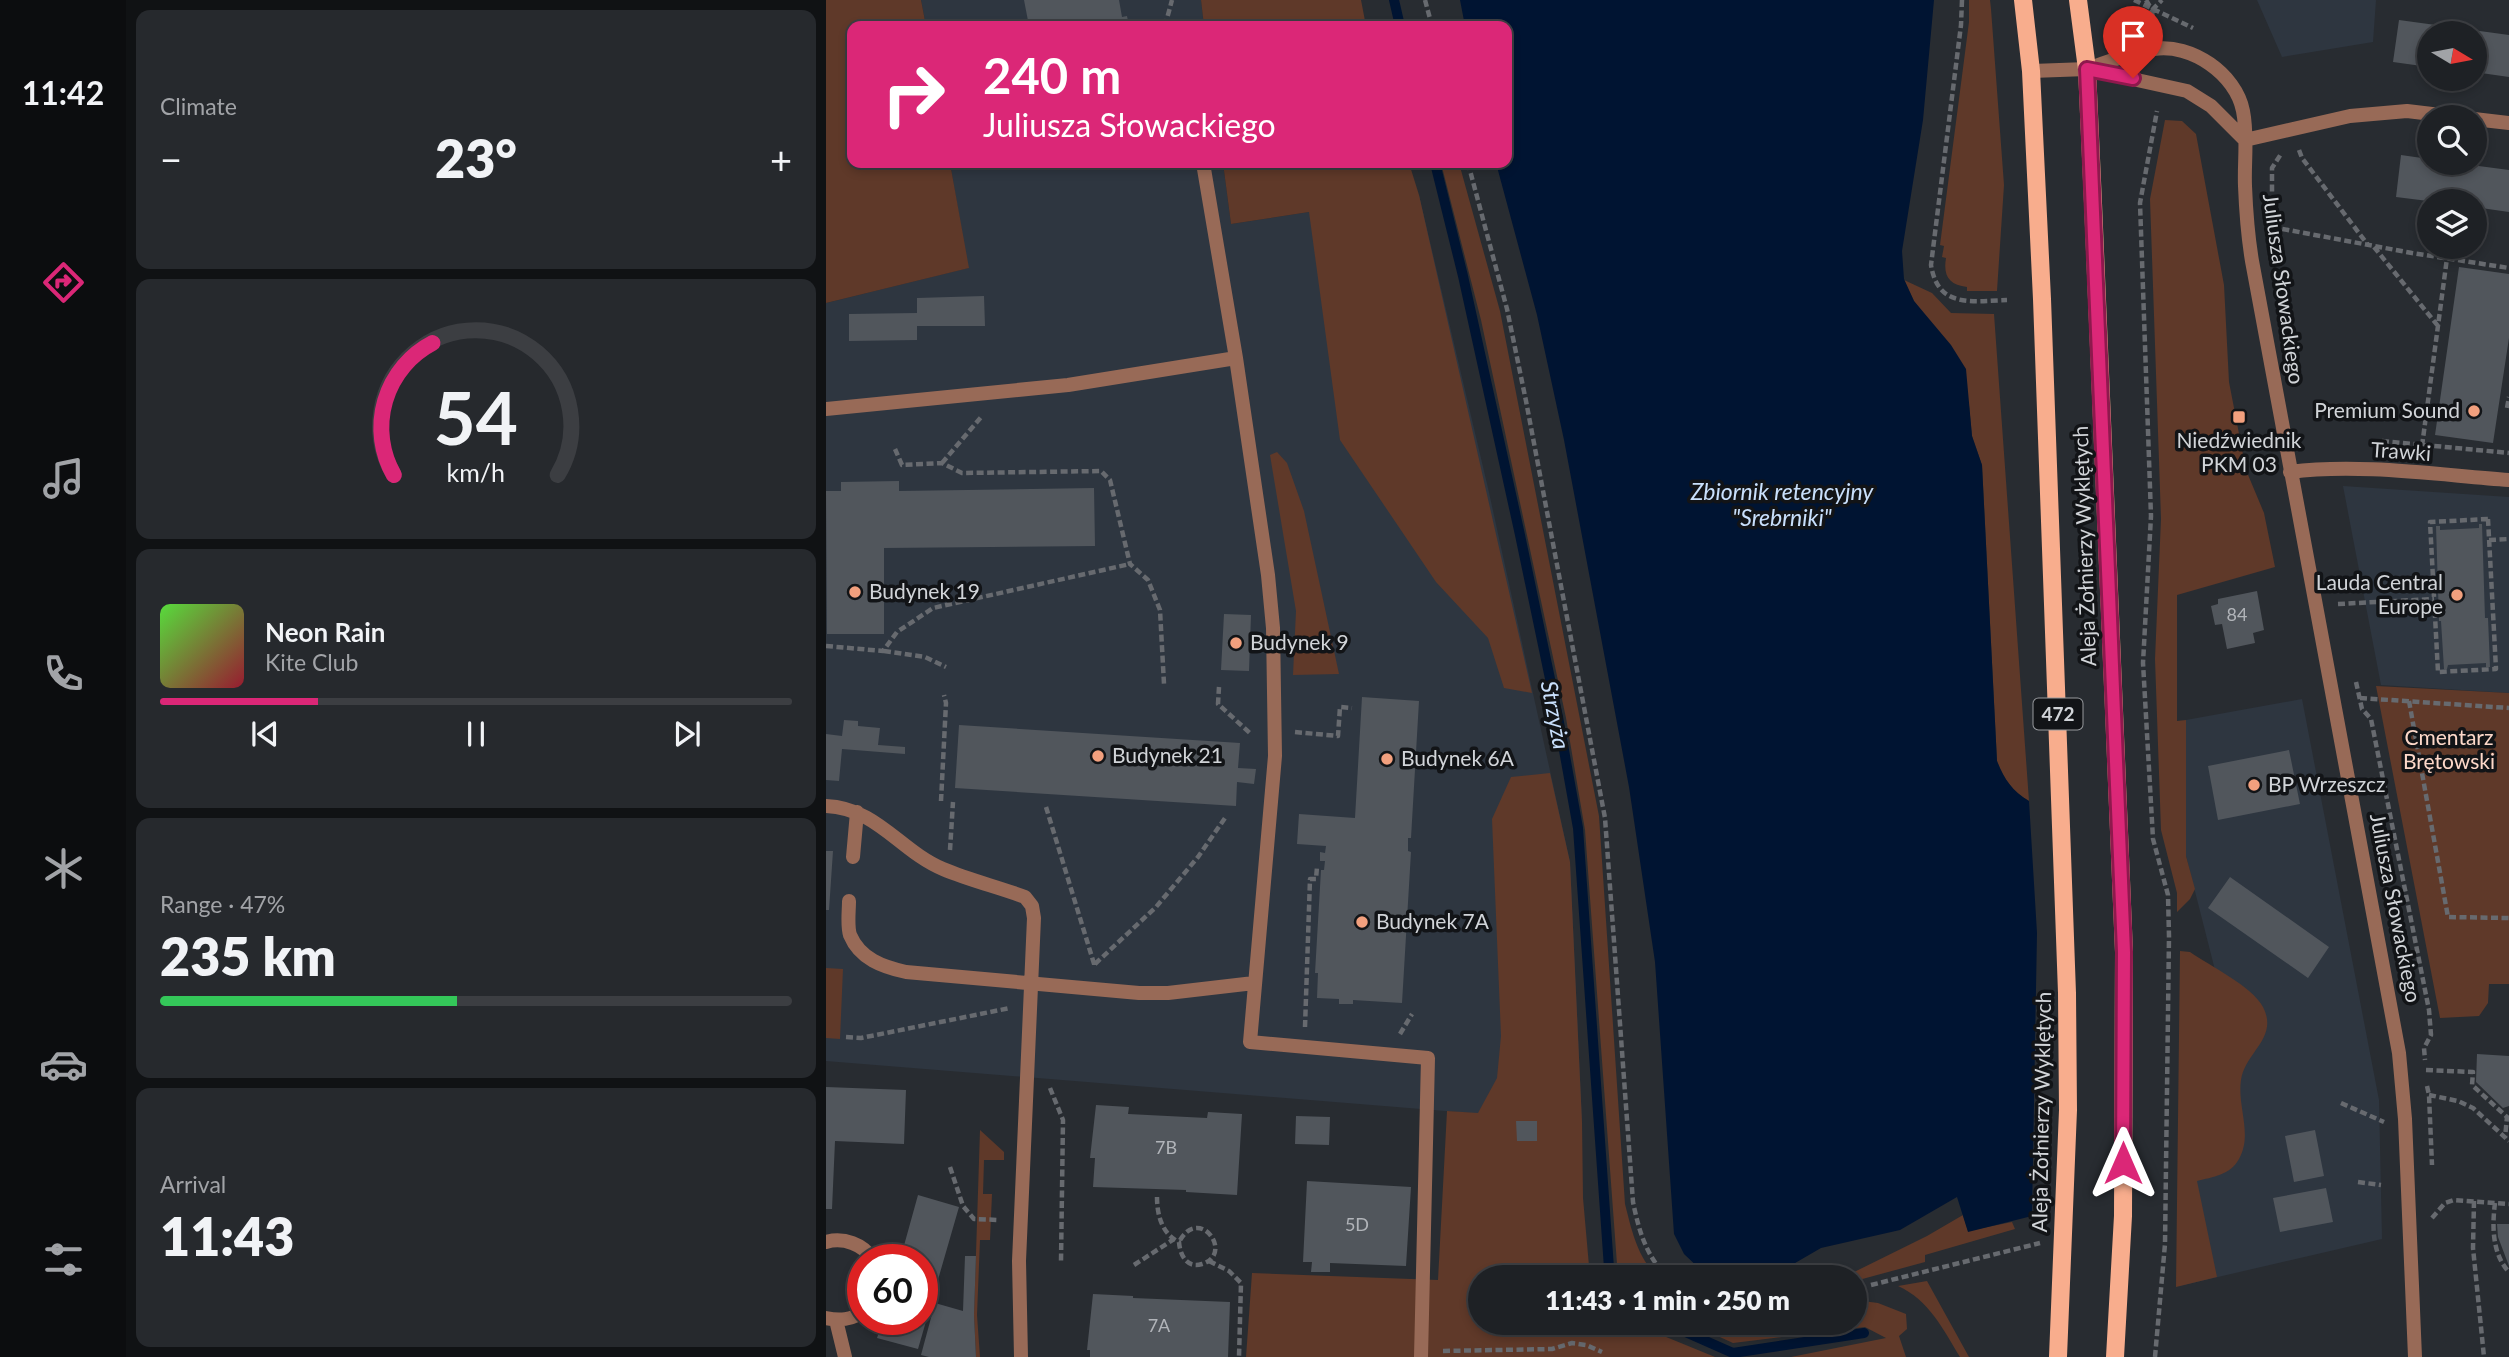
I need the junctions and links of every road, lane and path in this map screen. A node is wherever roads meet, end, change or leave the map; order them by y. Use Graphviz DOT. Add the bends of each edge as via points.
graph roads {
  1 [pos="1172,0"];
  2 [pos="1425,0"];
  3 [pos="1962,0"];
  4 [pos="2023,0"];
  5 [pos="2078,0"];
  6 [pos="2134,0"];
  7 [pos="2146,0"];
  8 [pos="2162,0"];
  9 [pos="2152,10"];
  10 [pos="1167,21"];
  11 [pos="1431,21"];
  12 [pos="2153,25"];
  13 [pos="2087,69"];
  14 [pos="2031,71"];
  15 [pos="2157,111"];
  16 [pos="2417,112"];
  17 [pos="2487,120"];
  18 [pos="2509,123"];
  19 [pos="2245,140"];
  20 [pos="2297,143"];
  21 [pos="2284,149"];
  22 [pos="1204,168"];
  23 [pos="1469,168"];
  24 [pos="2371,246"];
  25 [pos="2417,253"];
  26 [pos="2447,259"];
  27 [pos="2453,259"];
  28 [pos="2509,268"];
  29 [pos="2007,300"];
  30 [pos="2438,326"];
  31 [pos="1236,358"];
  32 [pos="1004,391"];
  33 [pos="2509,397"];
  34 [pos="2507,408"];
  35 [pos="826,409"];
  36 [pos="2382,441"];
  37 [pos="2422,446"];
  38 [pos="895,449"];
  39 [pos="2509,453"];
  40 [pos="942,463"];
  41 [pos="2290,472"];
  42 [pos="2509,480"];
  43 [pos="2509,539"];
  44 [pos="2489,540"];
  45 [pos="1130,564"];
  46 [pos="2434,599"];
  47 [pos="2338,604"];
  48 [pos="826,646"];
  49 [pos="883,651"];
  50 [pos="946,667"];
  51 [pos="2355,678"];
  52 [pos="1164,684"];
  53 [pos="1219,687"];
  54 [pos="944,695"];
  55 [pos="2360,698"];
  56 [pos="2409,701"];
  57 [pos="1352,708"];
  58 [pos="2509,708"];
  59 [pos="1292,732"];
  60 [pos="1275,756"];
  61 [pos="941,801"];
  62 [pos="953,802"];
  63 [pos="826,806"];
  64 [pos="1046,807"];
  65 [pos="857,812"];
  66 [pos="1224,818"];
  67 [pos="853,857"];
  68 [pos="1317,867"];
  69 [pos="952,872"];
  70 [pos="849,901"];
  71 [pos="2509,918"];
  72 [pos="1005,982"];
  73 [pos="1030,983"];
  74 [pos="1254,983"];
  75 [pos="1012,1007"];
  76 [pos="1011,1020"];
  77 [pos="1304,1031"];
  78 [pos="846,1037"];
  79 [pos="2424,1048"];
  80 [pos="2426,1070"];
  81 [pos="1046,1079"];
  82 [pos="2341,1103"];
  83 [pos="2385,1122"];
  84 [pos="2507,1140"];
  85 [pos="2432,1154"];
  86 [pos="950,1167"];
  87 [pos="2358,1182"];
  88 [pos="2381,1185"];
  89 [pos="1157,1197"];
  90 [pos="2474,1201"];
  91 [pos="2495,1203"];
  92 [pos="2509,1204"];
  93 [pos="2432,1218"];
  94 [pos="1020,1220"];
  95 [pos="1176,1241"];
  96 [pos="826,1242"];
  97 [pos="855,1244"];
  98 [pos="2032,1245"];
  99 [pos="1209,1261"];
  100 [pos="1061,1262"];
  101 [pos="1134,1265"];
  102 [pos="1655,1265"];
  103 [pos="2509,1272"];
  104 [pos="1871,1285"];
  105 [pos="831,1319"];
  106 [pos="1602,1352"];
  107 [pos="1421,1354"];
  108 [pos="845,1357"];
  109 [pos="1021,1357"];
  110 [pos="1239,1357"];
  111 [pos="2058,1357"];
  112 [pos="2115,1357"];
  113 [pos="2155,1357"];
  114 [pos="2415,1357"];
  115 [pos="2484,1357"];
  1 -- 10 [label="path"];
  2 -- 11 [label="path"];
  3 -- 29 [label="path" via="1933,279 1956,300"];
  4 -- 14 [label="main road, 472"];
  5 -- 13 [label="main road, 472"];
  6 -- 9 [label="path"];
  7 -- 9 [label="path"];
  8 -- 9 [label="path"];
  9 -- 12 [label="path"];
  13 -- 14 [label="street, Juliusza Słowackiego"];
  13 -- 19 [label="street, Juliusza Słowackiego" via="2186,91 2211,106"];
  13 -- 19 [label="street, Juliusza Słowackiego" via="2154,49 2191,53 2221,74 2235,92 2243,110"];
  13 -- 112 [label="main road, Aleja Żołnierzy Wyklętych / 472" via="2124,952 2123,1216"];
  14 -- 111 [label="main road, Aleja Żołnierzy Wyklętych / 472" via="2067,993 2068,1110"];
  15 -- 113 [label="path" via="2140,204 2151,516 2143,663 2153,839 2168,895 2169,936 2165,1244"];
  16 -- 19 [label="street" via="2350,116"];
  17 -- 18 [label="street"];
  19 -- 41 [label="street, Juliusza Słowackiego" via="2250,251"];
  20 -- 24 [label="path" via="2302,158"];
  21 -- 24 [label="path" via="2272,168 2272,227"];
  22 -- 31 [label="street"];
  23 -- 102 [label="path" via="1507,309 1605,817 1633,1202 1640,1234"];
  24 -- 25 [label="path"];
  24 -- 30 [label="path"];
  26 -- 30 [label="path"];
  27 -- 28 [label="path"];
  30 -- 37 [label="path"];
  31 -- 32 [label="street"];
  31 -- 60 [label="street" via="1268,575"];
  32 -- 35 [label="street"];
  32 -- 40 [label="path"];
  33 -- 34 [label="path"];
  36 -- 37 [label="path"];
  37 -- 39 [label="path"];
  38 -- 40 [label="path" via="902,465"];
  40 -- 45 [label="path" via="962,473 1101,471 1110,480"];
  41 -- 42 [label="street, Trawki" via="2352,469"];
  41 -- 114 [label="street, Juliusza Słowackiego" via="2399,1052"];
  43 -- 44 [label="path"];
  44 -- 46 [label="path" via="2488,519 2430,522"];
  44 -- 46 [label="path" via="2496,669 2438,672"];
  45 -- 49 [label="path" via="933,608 897,632"];
  45 -- 52 [label="path" via="1148,580 1160,610"];
  46 -- 47 [label="path"];
  48 -- 49 [label="path"];
  49 -- 50 [label="path" via="925,657"];
  51 -- 55 [label="path"];
  53 -- 60 [label="path" via="1218,704"];
  54 -- 61 [label="path"];
  55 -- 56 [label="path"];
  55 -- 79 [label="path" via="2371,719 2429,1010 2431,1035"];
  56 -- 58 [label="path"];
  56 -- 71 [label="path" via="2448,917"];
  57 -- 59 [label="path" via="1340,707 1338,736"];
  60 -- 74 [label="street"];
  62 -- 69 [label="path"];
  63 -- 65 [label="street"];
  64 -- 66 [label="path" via="1095,964 1156,907"];
  65 -- 67 [label="street"];
  65 -- 69 [label="street" via="921,857"];
  68 -- 77 [label="path" via="1316,879 1310,878"];
  69 -- 73 [label="street" via="1025,897 1034,918"];
  70 -- 72 [label="street" via="849,933 870,961 906,972"];
  72 -- 73 [label="street"];
  72 -- 75 [label="path" via="1003,993"];
  73 -- 74 [label="street" via="1139,993"];
  73 -- 94 [label="street"];
  74 -- 107 [label="street" via="1250,1042 1428,1058"];
  75 -- 76 [label="path"];
  75 -- 78 [label="path" via="862,1038"];
  80 -- 84 [label="path" via="2473,1072 2472,1085 2507,1117"];
  81 -- 100 [label="path" via="1063,1120"];
  82 -- 83 [label="path"];
  84 -- 85 [label="path" via="2473,1108 2430,1095"];
  86 -- 94 [label="path" via="963,1206 974,1219"];
  87 -- 88 [label="path"];
  89 -- 95 [label="path" via="1160,1222"];
  90 -- 91 [label="path"];
  90 -- 93 [label="path" via="2445,1203"];
  90 -- 115 [label="path" via="2473,1248"];
  91 -- 92 [label="path"];
  91 -- 103 [label="path" via="2494,1242"];
  94 -- 109 [label="street"];
  95 -- 99 [label="path" via="1187,1262"];
  95 -- 99 [label="path" via="1191,1229 1207,1231 1216,1246"];
  95 -- 101 [label="path"];
  96 -- 97 [label="street"];
  98 -- 104 [label="path"];
  99 -- 110 [label="path" via="1241,1283"];
  105 -- 108 [label="street"];
  106 -- 107 [label="path" via="1572,1343 1552,1349"];
}
